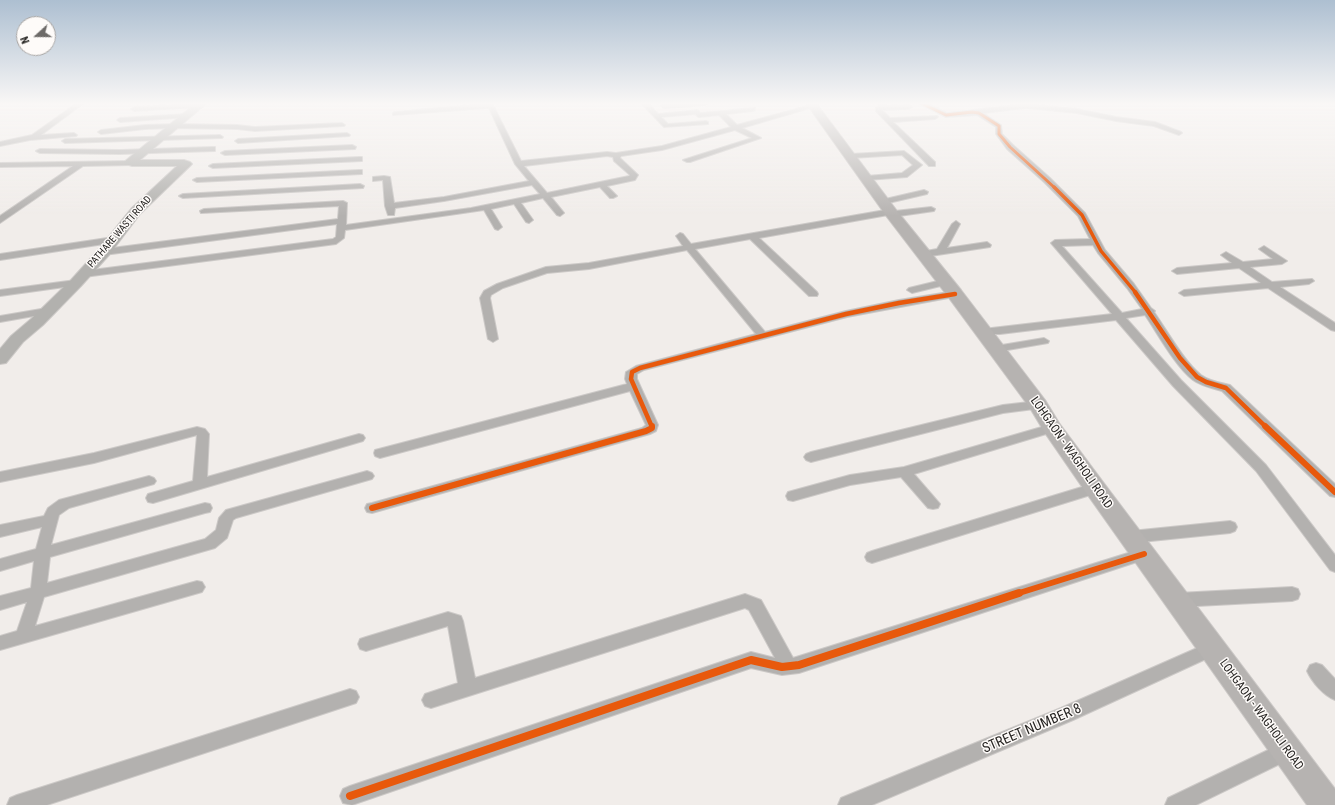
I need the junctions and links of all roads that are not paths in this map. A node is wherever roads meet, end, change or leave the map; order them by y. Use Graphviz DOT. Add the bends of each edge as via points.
graph roads {
  1 [pos="18,141"];
  2 [pos="65,141"];
  3 [pos="79,141"];
  4 [pos="158,141"];
  5 [pos="238,141"];
  6 [pos="248,141"];
  7 [pos="305,141"];
  8 [pos="508,141"];
  9 [pos="690,141"];
  10 [pos="750,141"];
  11 [pos="840,141"];
  12 [pos="909,141"];
  13 [pos="1005,141"];
  14 [pos="0,144"];
  15 [pos="352,147"];
  16 [pos="212,149"];
  17 [pos="299,150"];
  18 [pos="40,151"];
  19 [pos="145,151"];
  20 [pos="225,153"];
  21 [pos="617,155"];
  22 [pos="851,156"];
  23 [pos="359,159"];
  24 [pos="687,160"];
  25 [pos="292,162"];
  26 [pos="130,163"];
  27 [pos="81,164"];
  28 [pos="519,164"];
  29 [pos="932,164"];
  30 [pos="0,165"];
  31 [pos="213,166"];
  32 [pos="359,172"];
  33 [pos="280,177"];
  34 [pos="867,178"];
  35 [pos="376,179"];
  36 [pos="197,180"];
  37 [pos="535,182"];
  38 [pos="601,184"];
  39 [pos="360,186"];
  40 [pos="273,190"];
  41 [pos="924,192"];
  42 [pos="183,196"];
  43 [pos="546,196"];
  44 [pos="613,196"];
  45 [pos="516,201"];
  46 [pos="390,206"];
  47 [pos="486,207"];
  48 [pos="238,208"];
  49 [pos="260,208"];
  50 [pos="889,209"];
  51 [pos="931,209"];
  52 [pos="204,211"];
  53 [pos="560,213"];
  54 [pos="233,219"];
  55 [pos="0,220"];
  56 [pos="529,220"];
  57 [pos="392,222"];
  58 [pos="341,224"];
  59 [pos="956,224"];
  60 [pos="299,226"];
  61 [pos="498,227"];
  62 [pos="680,236"];
  63 [pos="752,236"];
  64 [pos="297,237"];
  65 [pos="114,240"];
  66 [pos="184,242"];
  67 [pos="1096,242"];
  68 [pos="987,245"];
  69 [pos="690,247"];
  70 [pos="1264,249"];
  71 [pos="104,252"];
  72 [pos="932,253"];
  73 [pos="1226,255"];
  74 [pos="0,257"];
  75 [pos="176,262"];
  76 [pos="1240,265"];
  77 [pos="1177,271"];
  78 [pos="80,279"];
  79 [pos="1309,281"];
  80 [pos="1269,284"];
  81 [pos="951,288"];
  82 [pos="912,290"];
  83 [pos="0,293"];
  84 [pos="1184,293"];
  85 [pos="813,294"];
  86 [pos="1150,311"];
  87 [pos="47,312"];
  88 [pos="1120,317"];
  89 [pos="0,318"];
  90 [pos="1335,328"];
  91 [pos="983,332"];
  92 [pos="763,336"];
  93 [pos="493,339"];
  94 [pos="1044,341"];
  95 [pos="996,349"];
  96 [pos="0,358"];
  97 [pos="634,386"];
  98 [pos="1038,405"];
  99 [pos="1052,428"];
  100 [pos="359,438"];
  101 [pos="380,453"];
  102 [pos="811,457"];
  103 [pos="904,472"];
  104 [pos="367,476"];
  105 [pos="0,477"];
  106 [pos="149,481"];
  107 [pos="200,484"];
  108 [pos="1095,488"];
  109 [pos="1335,492"];
  110 [pos="793,496"];
  111 [pos="153,498"];
  112 [pos="933,504"];
  113 [pos="205,508"];
  114 [pos="372,508"];
  115 [pos="49,522"];
  116 [pos="1230,527"];
  117 [pos="0,531"];
  118 [pos="1132,537"];
  119 [pos="43,553"];
  120 [pos="1144,554"];
  121 [pos="872,557"];
  122 [pos="0,565"];
  123 [pos="1335,566"];
  124 [pos="197,587"];
  125 [pos="38,592"];
  126 [pos="1292,594"];
  127 [pos="1178,600"];
  128 [pos="0,603"];
  129 [pos="24,636"];
  130 [pos="0,643"];
  131 [pos="366,644"];
  132 [pos="1213,648"];
  133 [pos="789,667"];
  134 [pos="1316,671"];
  135 [pos="468,688"];
  136 [pos="1335,692"];
  137 [pos="350,697"];
  138 [pos="431,700"];
  139 [pos="1287,750"];
  140 [pos="350,796"];
  141 [pos="17,805"];
  142 [pos="848,805"];
  143 [pos="1175,805"];
  144 [pos="1327,805"];
  1 -- 14 [label="street"];
  2 -- 3 [label="street"];
  4 -- 19 [label="street"];
  5 -- 6 [label="street"];
  7 -- 17 [label="street"];
  8 -- 28 [label="street"];
  9 -- 21 [label="street" via="655,150"];
  10 -- 24 [label="street"];
  11 -- 22 [label="main road, LOHGAON - WAGHOLI ROAD"];
  12 -- 29 [label="street"];
  13 -- 67 [label="street" via="1080,213"];
  15 -- 17 [label="street"];
  16 -- 19 [label="street"];
  17 -- 20 [label="street"];
  17 -- 25 [label="street"];
  18 -- 19 [label="street"];
  19 -- 26 [label="street"];
  21 -- 28 [label="street"];
  21 -- 38 [label="street" via="617,159 634,176 626,180"];
  22 -- 34 [label="main road, LOHGAON - WAGHOLI ROAD"];
  22 -- 34 [label="street" via="904,153 918,165 904,175"];
  23 -- 25 [label="street"];
  25 -- 31 [label="street"];
  25 -- 33 [label="street"];
  26 -- 27 [label="street"];
  26 -- 65 [label="street, PATHARE WASTI ROAD" via="186,164 136,211"];
  27 -- 30 [label="street"];
  27 -- 55 [label="street"];
  28 -- 37 [label="street"];
  32 -- 33 [label="street"];
  33 -- 36 [label="street"];
  33 -- 40 [label="street"];
  34 -- 50 [label="main road, LOHGAON - WAGHOLI ROAD"];
  35 -- 46 [label="street" via="387,179"];
  37 -- 43 [label="street"];
  37 -- 46 [label="street"];
  38 -- 43 [label="street"];
  38 -- 44 [label="street"];
  39 -- 40 [label="street"];
  40 -- 42 [label="street"];
  40 -- 49 [label="street"];
  41 -- 50 [label="street"];
  43 -- 45 [label="street"];
  43 -- 53 [label="street"];
  45 -- 47 [label="street"];
  45 -- 56 [label="street"];
  46 -- 57 [label="street"];
  47 -- 57 [label="street"];
  47 -- 61 [label="street"];
  48 -- 49 [label="street"];
  48 -- 52 [label="street"];
  48 -- 54 [label="street"];
  49 -- 58 [label="street" via="343,203"];
  50 -- 51 [label="street"];
  50 -- 63 [label="street"];
  50 -- 72 [label="main road, LOHGAON - WAGHOLI ROAD"];
  57 -- 58 [label="street"];
  58 -- 60 [label="street"];
  58 -- 75 [label="street" via="340,239 336,241"];
  59 -- 72 [label="street"];
  60 -- 64 [label="street"];
  60 -- 66 [label="street"];
  62 -- 69 [label="street"];
  63 -- 69 [label="street"];
  63 -- 85 [label="street"];
  65 -- 71 [label="street, PATHARE WASTI ROAD"];
  65 -- 74 [label="street"];
  66 -- 71 [label="street"];
  66 -- 75 [label="street"];
  67 -- 86 [label="street"];
  67 -- 88 [label="street" via="1055,242"];
  68 -- 72 [label="street"];
  69 -- 92 [label="street"];
  69 -- 93 [label="street" via="589,266 546,270 496,288 487,294 486,298"];
  70 -- 76 [label="street" via="1282,261"];
  71 -- 78 [label="street, PATHARE WASTI ROAD"];
  72 -- 81 [label="main road, LOHGAON - WAGHOLI ROAD"];
  73 -- 76 [label="street"];
  75 -- 78 [label="street"];
  76 -- 77 [label="street"];
  76 -- 80 [label="street"];
  78 -- 83 [label="street"];
  78 -- 87 [label="street, PATHARE WASTI ROAD"];
  79 -- 80 [label="street"];
  80 -- 84 [label="street"];
  80 -- 90 [label="street"];
  81 -- 82 [label="street"];
  81 -- 91 [label="main road, LOHGAON - WAGHOLI ROAD"];
  81 -- 92 [label="street"];
  86 -- 88 [label="street"];
  86 -- 109 [label="street" via="1180,358 1197,377 1226,388"];
  87 -- 89 [label="street"];
  87 -- 96 [label="street, PATHARE WASTI ROAD"];
  88 -- 91 [label="street"];
  88 -- 123 [label="street" via="1124,325 1172,377 1261,468"];
  91 -- 95 [label="main road, LOHGAON - WAGHOLI ROAD"];
  92 -- 97 [label="street" via="635,370 631,375"];
  94 -- 95 [label="street"];
  95 -- 98 [label="main road, LOHGAON - WAGHOLI ROAD"];
  97 -- 101 [label="street"];
  97 -- 114 [label="street" via="652,425 646,432"];
  98 -- 99 [label="main road, LOHGAON - WAGHOLI ROAD"];
  98 -- 102 [label="street" via="1002,409"];
  99 -- 103 [label="street"];
  99 -- 108 [label="main road, LOHGAON - WAGHOLI ROAD"];
  100 -- 107 [label="street"];
  103 -- 110 [label="street" via="850,480"];
  103 -- 112 [label="street"];
  104 -- 125 [label="street" via="231,514 226,518 222,535 210,544"];
  105 -- 107 [label="street" via="86,460 197,431 203,434"];
  106 -- 115 [label="street" via="64,504 53,512"];
  107 -- 111 [label="street"];
  108 -- 118 [label="main road, LOHGAON - WAGHOLI ROAD"];
  108 -- 121 [label="street"];
  113 -- 119 [label="street"];
  115 -- 117 [label="street" via="36,522"];
  115 -- 119 [label="street"];
  116 -- 118 [label="street"];
  118 -- 120 [label="main road, LOHGAON - WAGHOLI ROAD"];
  119 -- 122 [label="street"];
  119 -- 125 [label="street"];
  120 -- 127 [label="main road, LOHGAON - WAGHOLI ROAD"];
  120 -- 133 [label="street"];
  124 -- 129 [label="street"];
  125 -- 128 [label="street"];
  125 -- 129 [label="street"];
  126 -- 127 [label="street"];
  127 -- 132 [label="main road, LOHGAON - WAGHOLI ROAD"];
  129 -- 130 [label="street"];
  131 -- 135 [label="street" via="448,619 455,621"];
  132 -- 139 [label="main road, LOHGAON - WAGHOLI ROAD"];
  132 -- 142 [label="street, STREET NUMBER 8" via="1067,714"];
  133 -- 135 [label="street" via="755,605 745,601"];
  133 -- 140 [label="street" via="750,660"];
  134 -- 136 [label="street"];
  135 -- 138 [label="street"];
  137 -- 141 [label="street"];
  139 -- 143 [label="street"];
  139 -- 144 [label="main road, LOHGAON - WAGHOLI ROAD"];
}
